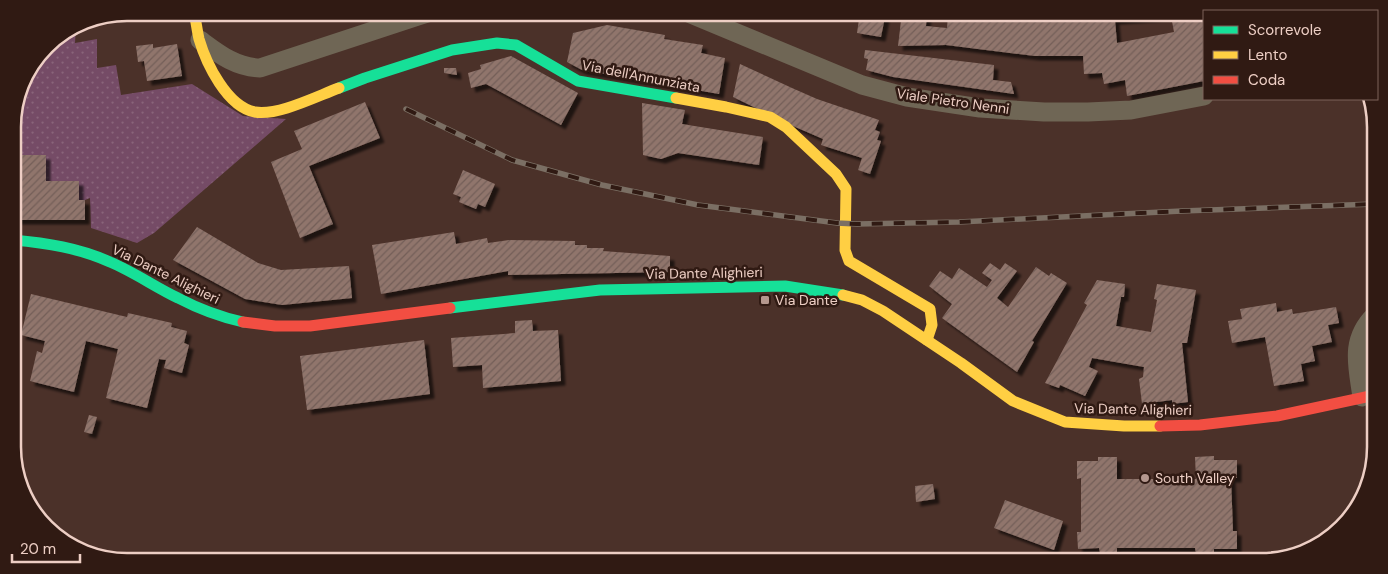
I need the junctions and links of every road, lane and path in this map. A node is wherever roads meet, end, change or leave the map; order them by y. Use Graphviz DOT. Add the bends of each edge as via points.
graph roads {
  1 [pos="196,21"];
  2 [pos="403,21"];
  3 [pos="708,21"];
  4 [pos="199,39"];
  5 [pos="1203,96"];
  6 [pos="21,241"];
  7 [pos="1367,326"];
  8 [pos="927,340"];
  9 [pos="1367,390"];
  10 [pos="1367,396"];
  1 -- 4 [label="street"];
  2 -- 4 [label="street" via="260,68 248,67 221,56"];
  3 -- 5 [label="street, Viale Pietro Nenni" via="862,85 907,97 980,108 1088,112 1131,110"];
  4 -- 8 [label="street, Via dell'Annunziata" via="212,72 228,95 254,112 287,108 452,50 497,43 516,45 578,81 770,117 786,126 836,174 846,189 845,250 849,261 930,309 933,318"];
  6 -- 8 [label="street, Via Dante Alighieri" via="49,243 89,253 128,270 199,309 228,319 266,326 310,326 600,290 785,286 838,293 862,300"];
  7 -- 9 [label="street" via="1358,343 1356,357"];
  8 -- 10 [label="street, Via Dante Alighieri" via="1013,401 1066,422 1124,426 1200,425 1277,416"];
}
